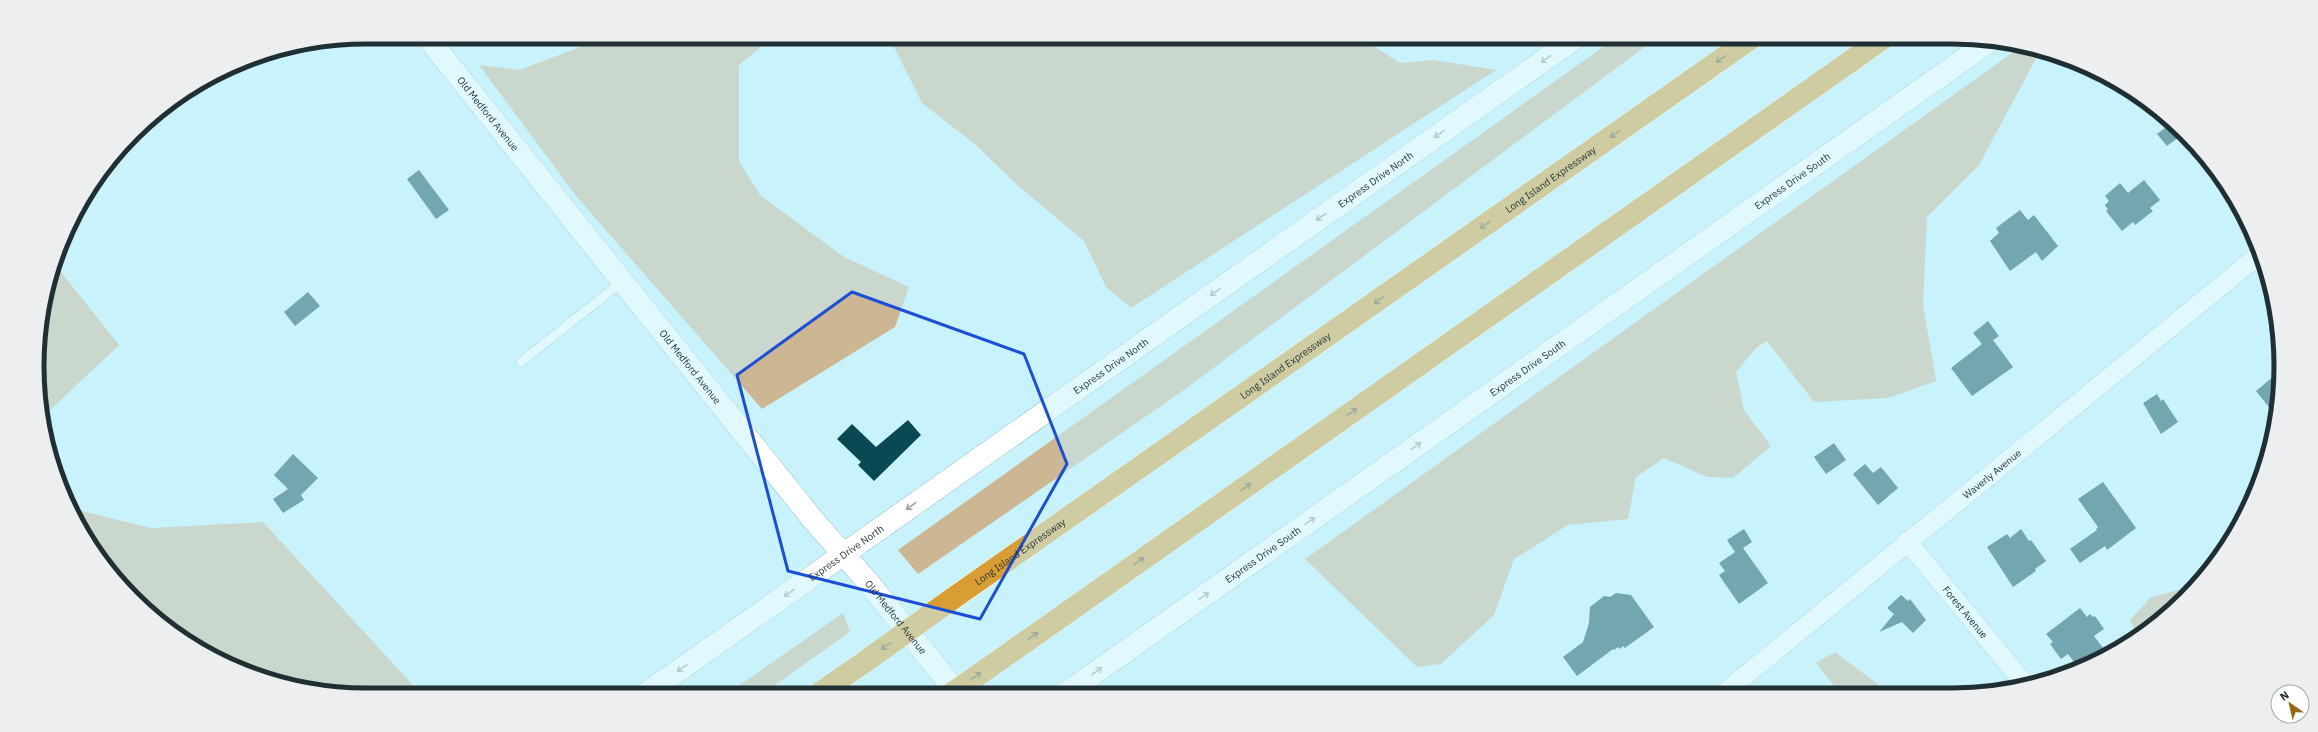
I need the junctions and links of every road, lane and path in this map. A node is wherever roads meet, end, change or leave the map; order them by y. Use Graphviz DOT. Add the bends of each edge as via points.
graph roads {
  1 [pos="433,44"];
  2 [pos="1567,44"];
  3 [pos="1743,44"];
  4 [pos="1875,44"];
  5 [pos="1983,46"];
  6 [pos="2255,258"];
  7 [pos="623,282"];
  8 [pos="521,362"];
  9 [pos="1907,541"];
  10 [pos="843,554"];
  11 [pos="2022,680"];
  12 [pos="653,688"];
  13 [pos="827,688"];
  14 [pos="953,688"];
  15 [pos="960,688"];
  16 [pos="1074,688"];
  17 [pos="1730,688"];
  1 -- 7 [label="main road, Old Medford Avenue"];
  2 -- 10 [label="main road, Express Drive North, one-way"];
  3 -- 13 [label="highway, Long Island Expressway, one-way, bridge"];
  15 -- 4 [label="highway, one-way, bridge"];
  16 -- 5 [label="main road, Express Drive South, one-way"];
  6 -- 9 [label="street, Waverly Avenue"];
  7 -- 8 [label="lane"];
  7 -- 10 [label="main road, Old Medford Avenue"];
  9 -- 11 [label="street, Forest Avenue"];
  9 -- 17 [label="street, Waverly Avenue"];
  10 -- 12 [label="main road, Express Drive North, one-way"];
  10 -- 14 [label="main road, Old Medford Avenue"];
}
